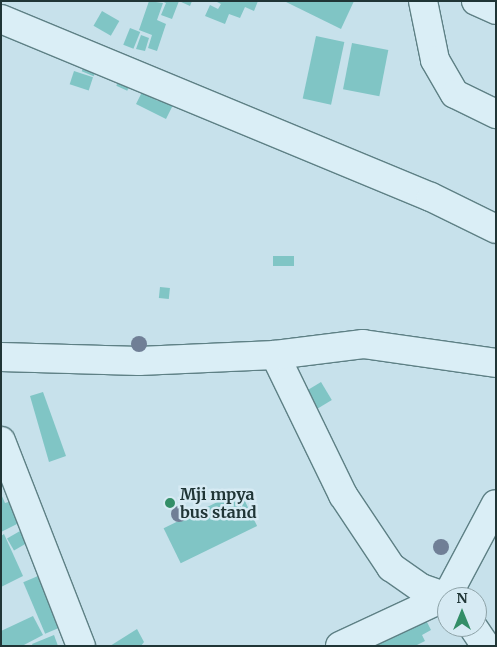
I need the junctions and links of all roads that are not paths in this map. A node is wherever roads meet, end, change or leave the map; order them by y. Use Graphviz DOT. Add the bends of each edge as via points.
graph roads {
  1 [pos="423,1"];
  2 [pos="476,1"];
  3 [pos="496,10"];
  4 [pos="2,23"];
  5 [pos="496,114"];
  6 [pos="496,229"];
  7 [pos="275,355"];
  8 [pos="1,357"];
  9 [pos="496,363"];
  10 [pos="1,441"];
  11 [pos="496,504"];
  12 [pos="452,587"];
  13 [pos="437,593"];
  14 [pos="437,601"];
  15 [pos="81,646"];
  16 [pos="340,646"];
  1 -- 5 [label="street" via="435,60 455,94"];
  2 -- 3 [label="street"];
  4 -- 6 [label="street" via="431,197"];
  7 -- 8 [label="street" via="139,361"];
  7 -- 9 [label="street" via="363,344"];
  7 -- 13 [label="street" via="343,495 390,568 420,588"];
  10 -- 15 [label="street"];
  11 -- 12 [label="street"];
  14 -- 16 [label="street"];
}
